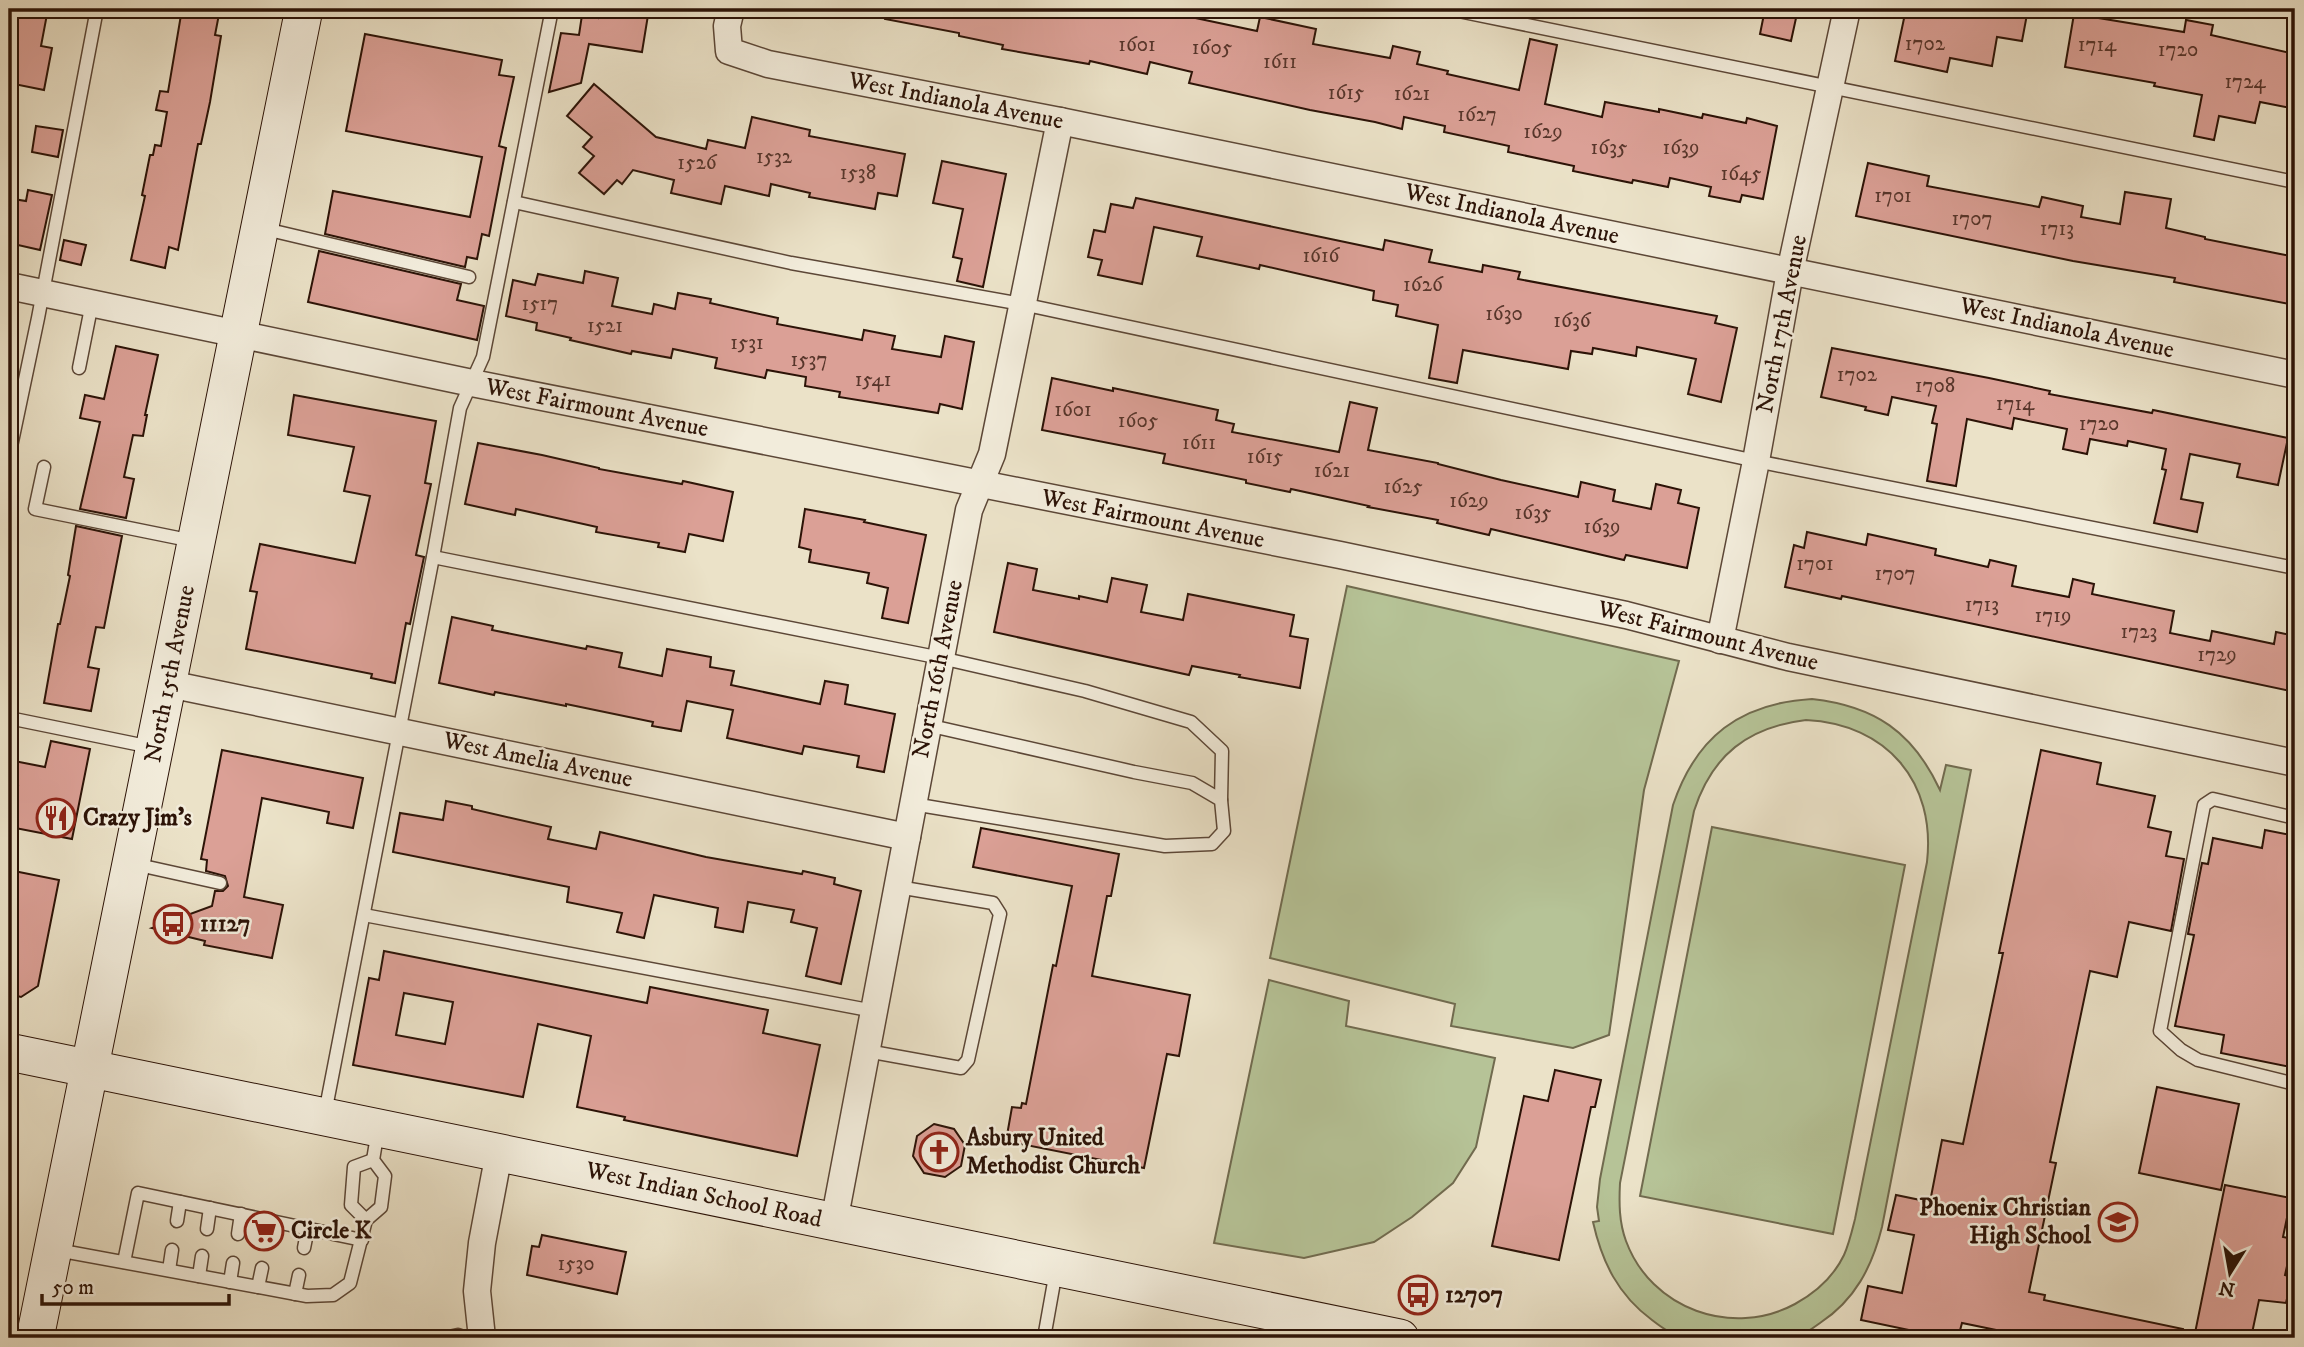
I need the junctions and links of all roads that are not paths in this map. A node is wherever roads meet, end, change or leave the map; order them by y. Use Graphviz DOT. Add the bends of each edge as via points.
graph roads {
  1 [pos="97,9"];
  2 [pos="304,9"];
  3 [pos="552,9"];
  4 [pos="731,9"];
  5 [pos="1449,9"];
  6 [pos="1847,9"];
  7 [pos="1830,86"];
  8 [pos="1060,121"];
  9 [pos="2295,181"];
  10 [pos="514,202"];
  11 [pos="261,228"];
  12 [pos="1790,272"];
  13 [pos="469,276"];
  14 [pos="9,286"];
  15 [pos="42,292"];
  16 [pos="93,302"];
  17 [pos="1022,304"];
  18 [pos="240,333"];
  19 [pos="79,368"];
  20 [pos="2295,375"];
  21 [pos="472,383"];
  22 [pos="9,456"];
  23 [pos="1756,461"];
  24 [pos="44,467"];
  25 [pos="979,484"];
  26 [pos="197,542"];
  27 [pos="433,557"];
  28 [pos="2295,568"];
  29 [pos="1720,640"];
  30 [pos="941,658"];
  31 [pos="169,684"];
  32 [pos="9,718"];
  33 [pos="927,725"];
  34 [pos="400,732"];
  35 [pos="155,747"];
  36 [pos="2295,763"];
  37 [pos="1221,800"];
  38 [pos="913,804"];
  39 [pos="2295,818"];
  40 [pos="907,836"];
  41 [pos="132,864"];
  42 [pos="219,883"];
  43 [pos="898,887"];
  44 [pos="364,915"];
  45 [pos="874,1011"];
  46 [pos="867,1051"];
  47 [pos="9,1052"];
  48 [pos="90,1069"];
  49 [pos="2295,1084"];
  50 [pos="324,1117"];
  51 [pos="375,1144"];
  52 [pos="499,1153"];
  53 [pos="180,1202"];
  54 [pos="210,1208"];
  55 [pos="241,1214"];
  56 [pos="271,1220"];
  57 [pos="366,1220"];
  58 [pos="177,1221"];
  59 [pos="834,1222"];
  60 [pos="207,1228"];
  61 [pos="308,1228"];
  62 [pos="238,1234"];
  63 [pos="267,1239"];
  64 [pos="362,1240"];
  65 [pos="304,1248"];
  66 [pos="53,1249"];
  67 [pos="172,1250"];
  68 [pos="202,1256"];
  69 [pos="124,1262"];
  70 [pos="233,1263"];
  71 [pos="1056,1267"];
  72 [pos="262,1268"];
  73 [pos="169,1270"];
  74 [pos="299,1275"];
  75 [pos="199,1276"];
  76 [pos="230,1282"];
  77 [pos="258,1287"];
  78 [pos="295,1294"];
  79 [pos="35,1338"];
  80 [pos="444,1338"];
  81 [pos="466,1338"];
  82 [pos="482,1338"];
  83 [pos="1044,1338"];
  84 [pos="1400,1338"];
  1 -- 15 [label="lane"];
  2 -- 11 [label="main road, North 15th Avenue"];
  3 -- 10 [label="lane"];
  4 -- 8 [label="street, West Indianola Avenue" via="729,51 768,64"];
  5 -- 7 [label="lane"];
  6 -- 7 [label="street, North 17th Avenue"];
  7 -- 9 [label="lane"];
  7 -- 12 [label="street, North 17th Avenue"];
  8 -- 12 [label="street, West Indianola Avenue"];
  8 -- 17 [label="street, North 16th Avenue"];
  10 -- 17 [label="lane" via="791,263"];
  10 -- 21 [label="lane" via="483,357"];
  11 -- 13 [label="lane"];
  11 -- 18 [label="main road, North 15th Avenue"];
  12 -- 20 [label="street, West Indianola Avenue"];
  12 -- 23 [label="street, North 17th Avenue"];
  14 -- 15 [label="street, West Fairmount Avenue"];
  15 -- 16 [label="street, West Fairmount Avenue"];
  15 -- 22 [label="lane"];
  16 -- 18 [label="street, West Fairmount Avenue"];
  16 -- 19 [label="lane"];
  17 -- 23 [label="lane"];
  17 -- 25 [label="street, North 16th Avenue" via="992,454"];
  18 -- 21 [label="street, West Fairmount Avenue"];
  18 -- 26 [label="main road, North 15th Avenue"];
  21 -- 25 [label="street, West Fairmount Avenue"];
  21 -- 27 [label="lane" via="460,408"];
  23 -- 28 [label="lane"];
  23 -- 29 [label="street, North 17th Avenue"];
  24 -- 26 [label="lane" via="35,509"];
  25 -- 29 [label="street, West Fairmount Avenue" via="1598,610"];
  25 -- 30 [label="street, North 16th Avenue" via="969,510"];
  26 -- 31 [label="main road, North 15th Avenue"];
  27 -- 30 [label="lane"];
  27 -- 34 [label="lane"];
  29 -- 36 [label="street, West Fairmount Avenue"];
  30 -- 33 [label="street, North 16th Avenue"];
  30 -- 37 [label="lane" via="1085,691 1191,722 1222,751"];
  31 -- 34 [label="street, West Amelia Avenue"];
  31 -- 35 [label="main road, North 15th Avenue"];
  32 -- 35 [label="lane"];
  33 -- 37 [label="lane" via="1192,783"];
  33 -- 38 [label="street, North 16th Avenue"];
  34 -- 40 [label="street, West Amelia Avenue"];
  34 -- 44 [label="lane"];
  35 -- 41 [label="main road, North 15th Avenue"];
  37 -- 38 [label="lane" via="1224,831 1212,844 1165,846"];
  38 -- 40 [label="street, North 16th Avenue"];
  39 -- 49 [label="lane" via="2213,799 2204,805 2160,1031 2198,1060"];
  40 -- 43 [label="street, North 16th Avenue"];
  41 -- 42 [label="lane"];
  41 -- 48 [label="main road, North 15th Avenue"];
  43 -- 45 [label="street, North 16th Avenue"];
  43 -- 46 [label="lane" via="993,903 1000,914 968,1060 961,1068"];
  44 -- 45 [label="lane"];
  44 -- 50 [label="lane"];
  45 -- 46 [label="street, North 16th Avenue"];
  46 -- 59 [label="street, North 16th Avenue"];
  47 -- 48 [label="main road, West Indian School Road"];
  48 -- 50 [label="main road, West Indian School Road"];
  48 -- 66 [label="main road, North 15th Avenue"];
  50 -- 51 [label="main road, West Indian School Road"];
  51 -- 52 [label="main road, West Indian School Road"];
  51 -- 57 [label="lane" via="384,1187 381,1207"];
  51 -- 57 [label="lane" via="355,1167 353,1181 351,1205"];
  52 -- 59 [label="main road, West Indian School Road"];
  52 -- 82 [label="street" via="477,1292"];
  53 -- 54 [label="lane"];
  53 -- 58 [label="lane"];
  53 -- 69 [label="lane" via="138,1193"];
  54 -- 55 [label="lane"];
  54 -- 60 [label="lane"];
  55 -- 56 [label="lane"];
  55 -- 62 [label="lane"];
  56 -- 61 [label="lane"];
  56 -- 63 [label="lane"];
  57 -- 64 [label="lane"];
  59 -- 71 [label="main road, West Indian School Road"];
  61 -- 64 [label="lane"];
  61 -- 65 [label="lane"];
  64 -- 78 [label="lane" via="350,1283 334,1295"];
  66 -- 69 [label="lane"];
  66 -- 79 [label="main road, North 15th Avenue"];
  67 -- 73 [label="lane"];
  68 -- 75 [label="lane"];
  69 -- 73 [label="lane"];
  70 -- 76 [label="lane"];
  71 -- 83 [label="lane"];
  71 -- 84 [label="main road, West Indian School Road"];
  72 -- 77 [label="lane"];
  73 -- 75 [label="lane"];
  74 -- 78 [label="lane"];
  75 -- 76 [label="lane"];
  76 -- 77 [label="lane"];
  77 -- 78 [label="lane"];
  80 -- 81 [label="lane"];
}
